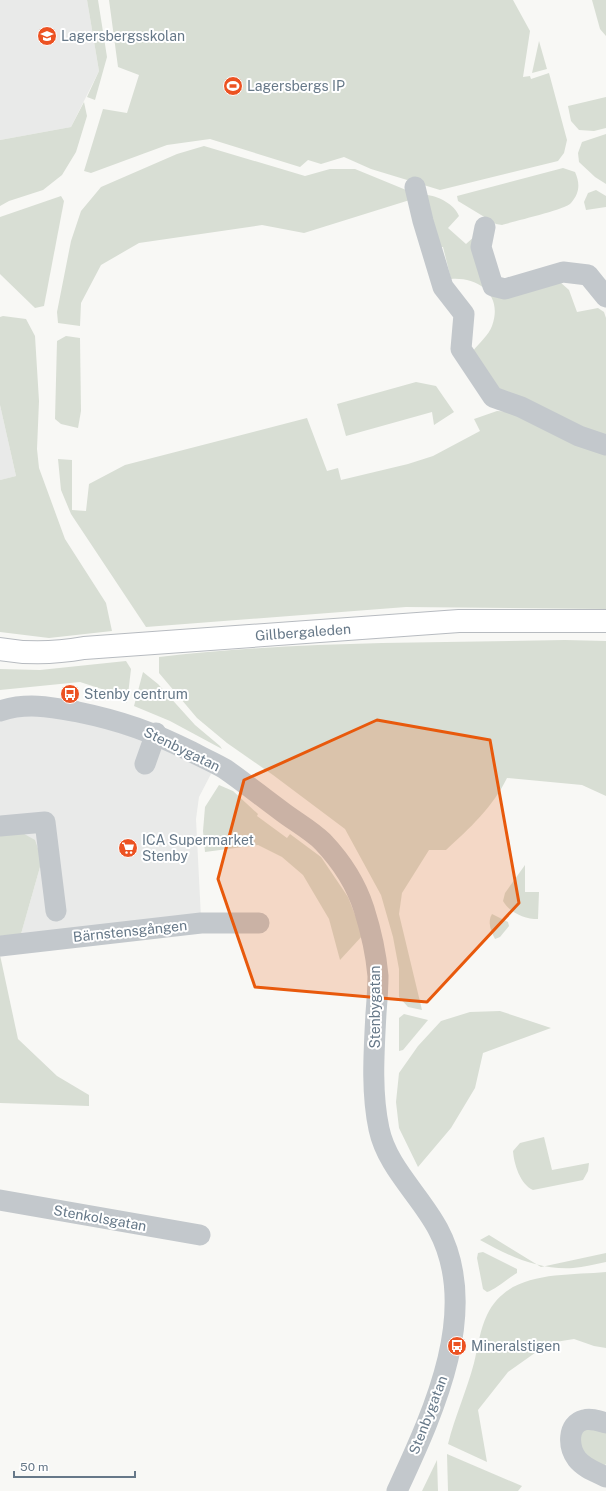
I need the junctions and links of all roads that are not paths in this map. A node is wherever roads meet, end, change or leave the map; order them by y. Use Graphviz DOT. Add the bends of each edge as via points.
graph roads {
  1 [pos="415,187"];
  2 [pos="485,227"];
  3 [pos="606,297"];
  4 [pos="606,445"];
  5 [pos="606,621"];
  6 [pos="0,649"];
  7 [pos="0,710"];
  8 [pos="156,733"];
  9 [pos="145,764"];
  10 [pos="0,826"];
  11 [pos="56,911"];
  12 [pos="260,923"];
  13 [pos="0,946"];
  14 [pos="0,1200"];
  15 [pos="200,1235"];
  16 [pos="606,1423"];
  17 [pos="606,1477"];
  18 [pos="397,1491"];
  1 -- 4 [label="street" via="443,287 464,314 460,349 493,397 521,407 579,436"];
  2 -- 3 [label="street" via="481,247 493,286 505,289 563,272 588,275"];
  5 -- 6 [label="main road, Gillbergaleden" via="459,621 84,648 59,652 15,652"];
  7 -- 8 [label="street, Stenbygatan" via="39,705 111,718"];
  8 -- 9 [label="street"];
  8 -- 18 [label="street, Stenbygatan" via="224,768 321,840 342,864 363,905 374,941 378,978 374,1092 379,1131 388,1154 424,1205 443,1240 452,1272 454,1299 454,1334 445,1371 432,1414"];
  10 -- 11 [label="street" via="45,822"];
  12 -- 13 [label="street, Bärnstensgången" via="202,924"];
  14 -- 15 [label="street, Stenkolsgatan"];
  16 -- 17 [label="street" via="591,1419 580,1422 574,1427 570,1442 578,1460"];
}
